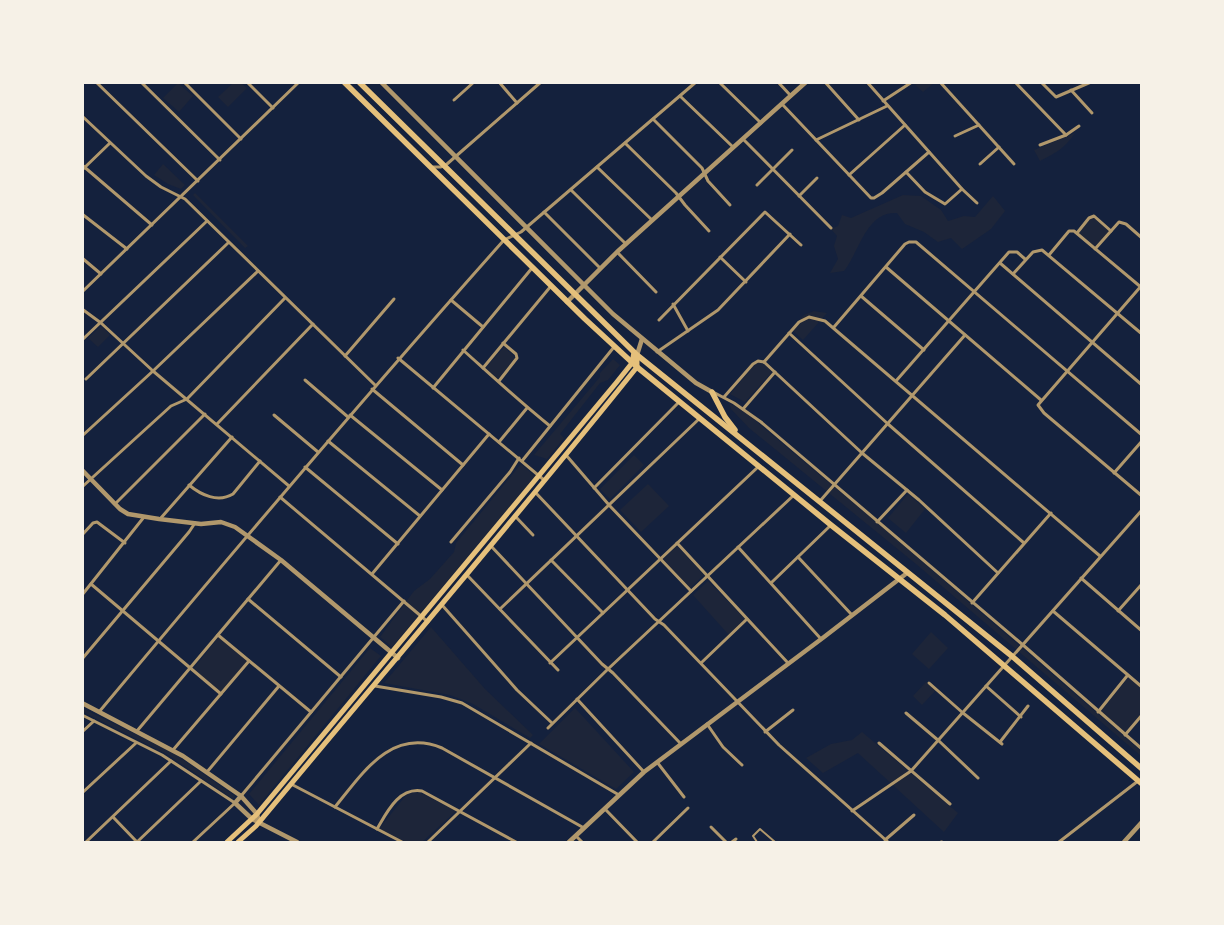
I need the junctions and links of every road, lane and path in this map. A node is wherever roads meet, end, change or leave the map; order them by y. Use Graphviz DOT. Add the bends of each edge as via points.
graph roads {
  1 [pos="96,82"];
  2 [pos="141,82"];
  3 [pos="184,82"];
  4 [pos="247,82"];
  5 [pos="299,82"];
  6 [pos="344,82"];
  7 [pos="358,82"];
  8 [pos="381,82"];
  9 [pos="474,82"];
  10 [pos="499,82"];
  11 [pos="541,82"];
  12 [pos="696,82"];
  13 [pos="719,82"];
  14 [pos="778,82"];
  15 [pos="806,82"];
  16 [pos="825,82"];
  17 [pos="867,82"];
  18 [pos="912,82"];
  19 [pos="940,82"];
  20 [pos="1015,82"];
  21 [pos="1041,82"];
  22 [pos="1088,83"];
  23 [pos="1071,90"];
  24 [pos="680,96"];
  25 [pos="790,96"];
  26 [pos="454,100"];
  27 [pos="883,101"];
  28 [pos="517,103"];
  29 [pos="782,104"];
  30 [pos="888,106"];
  31 [pos="273,108"];
  32 [pos="1092,113"];
  33 [pos="82,116"];
  34 [pos="653,119"];
  35 [pos="859,120"];
  36 [pos="761,123"];
  37 [pos="905,125"];
  38 [pos="979,125"];
  39 [pos="1079,126"];
  40 [pos="1066,135"];
  41 [pos="955,136"];
  42 [pos="743,139"];
  43 [pos="241,140"];
  44 [pos="816,140"];
  45 [pos="110,143"];
  46 [pos="625,143"];
  47 [pos="1040,145"];
  48 [pos="999,147"];
  49 [pos="734,148"];
  50 [pos="792,150"];
  51 [pos="929,152"];
  52 [pos="456,156"];
  53 [pos="220,160"];
  54 [pos="980,164"];
  55 [pos="1014,164"];
  56 [pos="444,166"];
  57 [pos="430,167"];
  58 [pos="597,167"];
  59 [pos="83,168"];
  60 [pos="772,169"];
  61 [pos="906,172"];
  62 [pos="704,174"];
  63 [pos="849,175"];
  64 [pos="817,178"];
  65 [pos="198,181"];
  66 [pos="757,185"];
  67 [pos="962,189"];
  68 [pos="571,190"];
  69 [pos="799,196"];
  70 [pos="181,197"];
  71 [pos="678,197"];
  72 [pos="977,203"];
  73 [pos="730,205"];
  74 [pos="544,212"];
  75 [pos="82,214"];
  76 [pos="652,220"];
  77 [pos="207,221"];
  78 [pos="152,225"];
  79 [pos="525,228"];
  80 [pos="831,228"];
  81 [pos="709,231"];
  82 [pos="1111,231"];
  83 [pos="1077,233"];
  84 [pos="790,234"];
  85 [pos="514,236"];
  86 [pos="1142,238"];
  87 [pos="504,240"];
  88 [pos="228,243"];
  89 [pos="626,244"];
  90 [pos="801,245"];
  91 [pos="127,249"];
  92 [pos="1096,249"];
  93 [pos="617,252"];
  94 [pos="1049,255"];
  95 [pos="720,257"];
  96 [pos="82,258"];
  97 [pos="1025,259"];
  98 [pos="1000,263"];
  99 [pos="886,267"];
  100 [pos="532,268"];
  101 [pos="600,268"];
  102 [pos="258,271"];
  103 [pos="101,274"];
  104 [pos="1013,274"];
  105 [pos="746,282"];
  106 [pos="583,285"];
  107 [pos="551,286"];
  108 [pos="1141,287"];
  109 [pos="82,292"];
  110 [pos="656,292"];
  111 [pos="975,292"];
  112 [pos="574,294"];
  113 [pos="861,296"];
  114 [pos="285,298"];
  115 [pos="394,299"];
  116 [pos="451,300"];
  117 [pos="567,302"];
  118 [pos="673,304"];
  119 [pos="82,309"];
  120 [pos="1117,313"];
  121 [pos="659,320"];
  122 [pos="950,321"];
  123 [pos="101,323"];
  124 [pos="312,324"];
  125 [pos="483,327"];
  126 [pos="834,327"];
  127 [pos="688,331"];
  128 [pos="789,333"];
  129 [pos="1142,334"];
  130 [pos="965,335"];
  131 [pos="642,339"];
  132 [pos="82,340"];
  133 [pos="1092,342"];
  134 [pos="503,343"];
  135 [pos="124,344"];
  136 [pos="614,347"];
  137 [pos="463,350"];
  138 [pos="924,350"];
  139 [pos="657,352"];
  140 [pos="635,354"];
  141 [pos="345,356"];
  142 [pos="398,358"];
  143 [pos="764,362"];
  144 [pos="634,365"];
  145 [pos="483,368"];
  146 [pos="1066,370"];
  147 [pos="154,371"];
  148 [pos="775,372"];
  149 [pos="86,380"];
  150 [pos="305,380"];
  151 [pos="499,381"];
  152 [pos="896,381"];
  153 [pos="375,385"];
  154 [pos="1142,385"];
  155 [pos="433,388"];
  156 [pos="372,389"];
  157 [pos="712,392"];
  158 [pos="912,395"];
  159 [pos="724,398"];
  160 [pos="187,399"];
  161 [pos="1041,400"];
  162 [pos="679,402"];
  163 [pos="527,408"];
  164 [pos="743,409"];
  165 [pos="205,414"];
  166 [pos="274,415"];
  167 [pos="349,416"];
  168 [pos="700,418"];
  169 [pos="217,424"];
  170 [pos="888,424"];
  171 [pos="550,426"];
  172 [pos="489,434"];
  173 [pos="1142,435"];
  174 [pos="82,436"];
  175 [pos="232,437"];
  176 [pos="741,438"];
  177 [pos="328,441"];
  178 [pos="1142,441"];
  179 [pos="499,442"];
  180 [pos="318,452"];
  181 [pos="566,454"];
  182 [pos="862,454"];
  183 [pos="520,460"];
  184 [pos="260,461"];
  185 [pos="464,464"];
  186 [pos="758,466"];
  187 [pos="305,467"];
  188 [pos="82,470"];
  189 [pos="1114,473"];
  190 [pos="539,476"];
  191 [pos="91,480"];
  192 [pos="544,480"];
  193 [pos="189,485"];
  194 [pos="835,485"];
  195 [pos="289,486"];
  196 [pos="82,487"];
  197 [pos="594,488"];
  198 [pos="442,490"];
  199 [pos="907,490"];
  200 [pos="534,492"];
  201 [pos="794,495"];
  202 [pos="280,496"];
  203 [pos="1142,496"];
  204 [pos="820,501"];
  205 [pos="115,504"];
  206 [pos="610,505"];
  207 [pos="1142,510"];
  208 [pos="1051,513"];
  209 [pos="420,516"];
  210 [pos="515,516"];
  211 [pos="144,518"];
  212 [pos="159,520"];
  213 [pos="877,522"];
  214 [pos="194,523"];
  215 [pos="831,525"];
  216 [pos="82,535"];
  217 [pos="246,535"];
  218 [pos="533,535"];
  219 [pos="576,536"];
  220 [pos="451,542"];
  221 [pos="125,543"];
  222 [pos="677,543"];
  223 [pos="1024,543"];
  224 [pos="398,544"];
  225 [pos="491,546"];
  226 [pos="738,547"];
  227 [pos="1100,556"];
  228 [pos="798,557"];
  229 [pos="661,558"];
  230 [pos="281,560"];
  231 [pos="552,560"];
  232 [pos="907,573"];
  233 [pos="998,573"];
  234 [pos="372,574"];
  235 [pos="467,575"];
  236 [pos="707,575"];
  237 [pos="1081,578"];
  238 [pos="900,579"];
  239 [pos="772,582"];
  240 [pos="526,583"];
  241 [pos="91,584"];
  242 [pos="1142,584"];
  243 [pos="627,590"];
  244 [pos="691,591"];
  245 [pos="82,595"];
  246 [pos="248,599"];
  247 [pos="404,602"];
  248 [pos="972,603"];
  249 [pos="442,605"];
  250 [pos="500,609"];
  251 [pos="123,611"];
  252 [pos="1053,611"];
  253 [pos="1118,611"];
  254 [pos="602,613"];
  255 [pos="852,615"];
  256 [pos="421,616"];
  257 [pos="747,619"];
  258 [pos="659,621"];
  259 [pos="428,622"];
  260 [pos="1142,631"];
  261 [pos="218,635"];
  262 [pos="373,638"];
  263 [pos="577,638"];
  264 [pos="821,639"];
  265 [pos="158,641"];
  266 [pos="1023,645"];
  267 [pos="392,654"];
  268 [pos="1013,657"];
  269 [pos="398,658"];
  270 [pos="82,659"];
  271 [pos="249,660"];
  272 [pos="550,663"];
  273 [pos="701,663"];
  274 [pos="788,663"];
  275 [pos="1004,665"];
  276 [pos="190,668"];
  277 [pos="608,669"];
  278 [pos="558,670"];
  279 [pos="1128,676"];
  280 [pos="341,677"];
  281 [pos="929,683"];
  282 [pos="279,686"];
  283 [pos="374,686"];
  284 [pos="986,686"];
  285 [pos="1142,687"];
  286 [pos="221,694"];
  287 [pos="577,699"];
  288 [pos="737,702"];
  289 [pos="82,703"];
  290 [pos="1028,706"];
  291 [pos="793,710"];
  292 [pos="99,712"];
  293 [pos="311,712"];
  294 [pos="1098,712"];
  295 [pos="906,713"];
  296 [pos="963,713"];
  297 [pos="82,715"];
  298 [pos="1142,715"];
  299 [pos="1021,716"];
  300 [pos="94,720"];
  301 [pos="552,723"];
  302 [pos="707,724"];
  303 [pos="548,728"];
  304 [pos="137,731"];
  305 [pos="82,732"];
  306 [pos="765,732"];
  307 [pos="1125,735"];
  308 [pos="939,741"];
  309 [pos="136,743"];
  310 [pos="531,743"];
  311 [pos="879,743"];
  312 [pos="681,744"];
  313 [pos="1142,749"];
  314 [pos="173,750"];
  315 [pos="171,761"];
  316 [pos="657,762"];
  317 [pos="742,765"];
  318 [pos="1142,769"];
  319 [pos="911,771"];
  320 [pos="644,772"];
  321 [pos="207,773"];
  322 [pos="495,778"];
  323 [pos="978,778"];
  324 [pos="201,782"];
  325 [pos="1140,783"];
  326 [pos="291,784"];
  327 [pos="82,793"];
  328 [pos="619,795"];
  329 [pos="241,796"];
  330 [pos="684,797"];
  331 [pos="235,804"];
  332 [pos="950,804"];
  333 [pos="334,807"];
  334 [pos="604,808"];
  335 [pos="688,808"];
  336 [pos="852,811"];
  337 [pos="460,812"];
  338 [pos="257,814"];
  339 [pos="914,815"];
  340 [pos="113,817"];
  341 [pos="252,819"];
  342 [pos="259,822"];
  343 [pos="1142,822"];
  344 [pos="711,826"];
  345 [pos="584,828"];
  346 [pos="377,829"];
  347 [pos="576,836"];
  348 [pos="736,839"];
  349 [pos="886,841"];
  350 [pos="86,842"];
  351 [pos="137,842"];
  352 [pos="193,842"];
  353 [pos="227,842"];
  354 [pos="238,842"];
  355 [pos="297,842"];
  356 [pos="402,842"];
  357 [pos="428,842"];
  358 [pos="516,842"];
  359 [pos="569,842"];
  360 [pos="582,842"];
  361 [pos="637,842"];
  362 [pos="653,842"];
  363 [pos="726,842"];
  364 [pos="732,842"];
  365 [pos="757,842"];
  366 [pos="775,842"];
  367 [pos="1059,842"];
  368 [pos="1124,842"];
  1 -- 65 [label="street"];
  2 -- 53 [label="street"];
  3 -- 43 [label="street"];
  4 -- 31 [label="street"];
  5 -- 31 [label="street"];
  6 -- 57 [label="main road"];
  7 -- 56 [label="main road"];
  8 -- 52 [label="street"];
  9 -- 26 [label="street"];
  10 -- 28 [label="street"];
  11 -- 28 [label="street"];
  12 -- 24 [label="street"];
  13 -- 36 [label="street"];
  14 -- 25 [label="street"];
  15 -- 25 [label="street"];
  16 -- 35 [label="street"];
  17 -- 27 [label="street"];
  18 -- 27 [label="street"];
  19 -- 38 [label="street"];
  20 -- 40 [label="street"];
  21 -- 23 [label="street" via="1056,97"];
  22 -- 23 [label="street"];
  23 -- 32 [label="street"];
  24 -- 34 [label="street"];
  24 -- 49 [label="street"];
  25 -- 29 [label="street"];
  27 -- 30 [label="street"];
  28 -- 52 [label="street"];
  29 -- 36 [label="street"];
  29 -- 44 [label="street"];
  30 -- 35 [label="street"];
  30 -- 37 [label="street"];
  31 -- 43 [label="street"];
  33 -- 45 [label="street"];
  34 -- 46 [label="street"];
  34 -- 62 [label="street" via="702,168"];
  35 -- 44 [label="street"];
  36 -- 42 [label="street"];
  37 -- 51 [label="street"];
  37 -- 63 [label="street"];
  38 -- 41 [label="street"];
  38 -- 48 [label="street"];
  39 -- 40 [label="street"];
  40 -- 47 [label="street"];
  42 -- 49 [label="street"];
  42 -- 60 [label="street"];
  43 -- 53 [label="street"];
  44 -- 63 [label="street"];
  45 -- 59 [label="street"];
  45 -- 70 [label="street" via="150,179"];
  46 -- 58 [label="street"];
  46 -- 71 [label="street"];
  48 -- 54 [label="street"];
  48 -- 55 [label="street"];
  49 -- 62 [label="street"];
  50 -- 60 [label="street"];
  51 -- 61 [label="street"];
  51 -- 67 [label="street"];
  52 -- 56 [label="street"];
  52 -- 79 [label="street"];
  53 -- 65 [label="street"];
  56 -- 57 [label="street"];
  56 -- 85 [label="main road"];
  57 -- 87 [label="main road"];
  58 -- 68 [label="street"];
  58 -- 76 [label="street"];
  59 -- 78 [label="street"];
  60 -- 66 [label="street"];
  60 -- 69 [label="street"];
  61 -- 63 [label="street" via="874,198 868,196"];
  61 -- 67 [label="street" via="925,192 945,204"];
  62 -- 71 [label="street"];
  62 -- 73 [label="street"];
  64 -- 69 [label="street"];
  65 -- 70 [label="street"];
  67 -- 72 [label="street"];
  68 -- 74 [label="street"];
  68 -- 89 [label="street"];
  69 -- 80 [label="street"];
  70 -- 77 [label="street"];
  70 -- 78 [label="street"];
  71 -- 76 [label="street"];
  71 -- 81 [label="street"];
  74 -- 79 [label="street"];
  74 -- 101 [label="street"];
  75 -- 91 [label="street"];
  76 -- 89 [label="street"];
  77 -- 88 [label="street"];
  77 -- 123 [label="street"];
  78 -- 91 [label="street"];
  79 -- 85 [label="street"];
  79 -- 106 [label="street"];
  82 -- 83 [label="street" via="1094,216"];
  82 -- 86 [label="street" via="1121,222"];
  82 -- 92 [label="street"];
  83 -- 92 [label="street"];
  83 -- 94 [label="street" via="1072,230"];
  84 -- 90 [label="street"];
  84 -- 95 [label="street" via="765,212"];
  84 -- 105 [label="street"];
  85 -- 87 [label="street"];
  85 -- 112 [label="main road"];
  87 -- 100 [label="main road"];
  87 -- 116 [label="street"];
  88 -- 102 [label="street"];
  88 -- 135 [label="street"];
  89 -- 93 [label="street"];
  91 -- 103 [label="street"];
  92 -- 108 [label="street"];
  93 -- 101 [label="street"];
  93 -- 110 [label="street"];
  94 -- 97 [label="street" via="1039,250"];
  94 -- 120 [label="street"];
  95 -- 105 [label="street"];
  95 -- 118 [label="street"];
  96 -- 103 [label="street"];
  97 -- 98 [label="street" via="1012,251"];
  97 -- 104 [label="street"];
  98 -- 104 [label="street"];
  98 -- 111 [label="street"];
  99 -- 111 [label="street" via="906,244 912,242 920,245"];
  99 -- 113 [label="street"];
  99 -- 122 [label="street"];
  100 -- 107 [label="main road"];
  100 -- 125 [label="street"];
  101 -- 106 [label="street"];
  102 -- 114 [label="street"];
  102 -- 147 [label="street"];
  103 -- 109 [label="street"];
  104 -- 133 [label="street"];
  105 -- 127 [label="street" via="718,310"];
  106 -- 112 [label="street"];
  106 -- 131 [label="street"];
  107 -- 117 [label="main road"];
  107 -- 134 [label="street"];
  108 -- 120 [label="street"];
  111 -- 122 [label="street"];
  111 -- 146 [label="street"];
  112 -- 117 [label="street"];
  112 -- 140 [label="main road"];
  113 -- 126 [label="street"];
  113 -- 138 [label="street"];
  114 -- 124 [label="street"];
  114 -- 160 [label="street"];
  115 -- 141 [label="street"];
  116 -- 125 [label="street"];
  116 -- 142 [label="street"];
  117 -- 136 [label="main road"];
  118 -- 121 [label="street"];
  118 -- 127 [label="street"];
  119 -- 123 [label="street"];
  120 -- 129 [label="street"];
  120 -- 133 [label="street"];
  122 -- 130 [label="street"];
  122 -- 138 [label="street"];
  123 -- 132 [label="street"];
  123 -- 135 [label="street"];
  124 -- 141 [label="street"];
  124 -- 169 [label="street"];
  125 -- 137 [label="street"];
  126 -- 128 [label="street" via="822,319 809,317"];
  126 -- 152 [label="street"];
  127 -- 139 [label="street"];
  128 -- 143 [label="street"];
  128 -- 170 [label="street"];
  130 -- 158 [label="street"];
  130 -- 161 [label="street"];
  131 -- 139 [label="street"];
  131 -- 140 [label="street"];
  133 -- 146 [label="street"];
  133 -- 154 [label="street"];
  134 -- 145 [label="street"];
  134 -- 151 [label="street" via="516,354 516,358"];
  135 -- 147 [label="street"];
  135 -- 149 [label="street"];
  136 -- 144 [label="main road"];
  136 -- 171 [label="street"];
  137 -- 145 [label="street"];
  137 -- 155 [label="street"];
  138 -- 152 [label="street"];
  139 -- 157 [label="street"];
  140 -- 144 [label="main road"];
  140 -- 176 [label="main road"];
  141 -- 153 [label="street"];
  142 -- 153 [label="street"];
  142 -- 155 [label="street"];
  143 -- 148 [label="street"];
  143 -- 159 [label="street" via="753,364"];
  144 -- 162 [label="main road"];
  144 -- 181 [label="main road"];
  144 -- 190 [label="main road"];
  145 -- 151 [label="street"];
  146 -- 161 [label="street"];
  146 -- 173 [label="street"];
  147 -- 160 [label="street"];
  147 -- 174 [label="street"];
  148 -- 164 [label="street"];
  148 -- 182 [label="street"];
  150 -- 167 [label="street"];
  151 -- 163 [label="street"];
  152 -- 158 [label="street"];
  153 -- 156 [label="street"];
  155 -- 172 [label="street"];
  156 -- 167 [label="street"];
  156 -- 185 [label="street"];
  157 -- 159 [label="street"];
  157 -- 176 [label="main road"];
  158 -- 170 [label="street"];
  158 -- 208 [label="street"];
  159 -- 164 [label="street"];
  160 -- 165 [label="street"];
  160 -- 191 [label="street" via="171,406"];
  161 -- 189 [label="street" via="1038,406 1044,413"];
  162 -- 168 [label="main road"];
  162 -- 197 [label="street"];
  163 -- 171 [label="street"];
  163 -- 179 [label="street"];
  164 -- 194 [label="street"];
  165 -- 169 [label="street"];
  165 -- 205 [label="street"];
  166 -- 180 [label="street"];
  167 -- 177 [label="street"];
  167 -- 198 [label="street"];
  168 -- 186 [label="main road"];
  168 -- 206 [label="street"];
  169 -- 175 [label="street"];
  170 -- 182 [label="street"];
  170 -- 223 [label="street"];
  171 -- 183 [label="street"];
  172 -- 179 [label="street"];
  172 -- 185 [label="street"];
  175 -- 184 [label="street"];
  175 -- 193 [label="street"];
  176 -- 204 [label="main road"];
  177 -- 180 [label="street"];
  177 -- 209 [label="street"];
  178 -- 189 [label="street"];
  179 -- 183 [label="street"];
  180 -- 187 [label="street"];
  181 -- 192 [label="main road"];
  181 -- 197 [label="street"];
  182 -- 194 [label="street"];
  182 -- 199 [label="street"];
  183 -- 190 [label="street"];
  183 -- 220 [label="street"];
  184 -- 193 [label="street" via="231,496 205,496"];
  184 -- 195 [label="street"];
  185 -- 198 [label="street"];
  186 -- 201 [label="main road"];
  186 -- 222 [label="street"];
  187 -- 195 [label="street"];
  187 -- 224 [label="street"];
  188 -- 191 [label="street"];
  189 -- 203 [label="street"];
  190 -- 192 [label="street"];
  190 -- 256 [label="main road"];
  191 -- 196 [label="street"];
  191 -- 205 [label="street"];
  192 -- 200 [label="main road"];
  193 -- 212 [label="street"];
  194 -- 204 [label="street"];
  194 -- 213 [label="street"];
  195 -- 202 [label="street"];
  197 -- 206 [label="street"];
  198 -- 209 [label="street"];
  199 -- 213 [label="street"];
  199 -- 233 [label="street"];
  200 -- 210 [label="main road"];
  200 -- 219 [label="street"];
  201 -- 215 [label="main road"];
  201 -- 226 [label="street"];
  202 -- 217 [label="street"];
  202 -- 234 [label="street"];
  204 -- 232 [label="main road"];
  205 -- 211 [label="street" via="125,513"];
  206 -- 219 [label="street"];
  206 -- 229 [label="street"];
  207 -- 227 [label="street"];
  208 -- 223 [label="street"];
  208 -- 227 [label="street"];
  209 -- 224 [label="street"];
  210 -- 218 [label="street"];
  210 -- 225 [label="main road"];
  211 -- 212 [label="street"];
  211 -- 221 [label="street"];
  212 -- 214 [label="street"];
  213 -- 248 [label="street"];
  214 -- 217 [label="street" via="226,523"];
  214 -- 251 [label="street"];
  215 -- 228 [label="street"];
  215 -- 238 [label="main road"];
  216 -- 221 [label="street" via="97,522"];
  217 -- 230 [label="street"];
  217 -- 265 [label="street"];
  219 -- 231 [label="street"];
  219 -- 243 [label="street"];
  221 -- 241 [label="street"];
  222 -- 229 [label="street"];
  222 -- 236 [label="street"];
  223 -- 233 [label="street"];
  224 -- 234 [label="street"];
  225 -- 235 [label="main road"];
  225 -- 240 [label="street"];
  226 -- 236 [label="street"];
  226 -- 239 [label="street"];
  227 -- 237 [label="street"];
  228 -- 239 [label="street"];
  228 -- 255 [label="street"];
  229 -- 243 [label="street"];
  229 -- 244 [label="street"];
  230 -- 246 [label="street"];
  230 -- 262 [label="street"];
  231 -- 240 [label="street"];
  231 -- 254 [label="street"];
  232 -- 238 [label="street"];
  232 -- 268 [label="main road"];
  233 -- 248 [label="street"];
  234 -- 247 [label="street"];
  235 -- 249 [label="main road"];
  235 -- 250 [label="street"];
  236 -- 244 [label="street"];
  236 -- 257 [label="street"];
  237 -- 252 [label="street"];
  237 -- 253 [label="street"];
  238 -- 255 [label="street"];
  238 -- 275 [label="main road"];
  239 -- 264 [label="street"];
  240 -- 250 [label="street"];
  240 -- 263 [label="street"];
  241 -- 245 [label="street"];
  241 -- 251 [label="street"];
  242 -- 253 [label="street"];
  243 -- 254 [label="street"];
  243 -- 258 [label="street"];
  244 -- 258 [label="street"];
  246 -- 261 [label="street"];
  246 -- 280 [label="street"];
  247 -- 256 [label="street"];
  247 -- 262 [label="street"];
  248 -- 266 [label="street"];
  249 -- 259 [label="main road"];
  249 -- 301 [label="street" via="517,690"];
  250 -- 272 [label="street"];
  251 -- 265 [label="street"];
  251 -- 270 [label="street"];
  252 -- 266 [label="street"];
  252 -- 279 [label="street"];
  253 -- 260 [label="street"];
  254 -- 263 [label="street"];
  255 -- 264 [label="street"];
  256 -- 259 [label="street"];
  256 -- 267 [label="main road"];
  257 -- 273 [label="street"];
  257 -- 274 [label="street"];
  258 -- 273 [label="street"];
  258 -- 277 [label="street"];
  259 -- 269 [label="main road"];
  261 -- 271 [label="street"];
  261 -- 276 [label="street"];
  262 -- 267 [label="street"];
  262 -- 280 [label="street"];
  263 -- 272 [label="street"];
  263 -- 277 [label="street"];
  264 -- 274 [label="street"];
  265 -- 276 [label="street"];
  265 -- 292 [label="street"];
  266 -- 268 [label="street"];
  266 -- 294 [label="street"];
  267 -- 269 [label="street"];
  267 -- 338 [label="main road"];
  268 -- 275 [label="street"];
  268 -- 318 [label="main road"];
  269 -- 283 [label="main road"];
  271 -- 282 [label="street"];
  271 -- 286 [label="street"];
  272 -- 278 [label="street"];
  273 -- 288 [label="street"];
  274 -- 288 [label="street"];
  275 -- 284 [label="street"];
  275 -- 325 [label="main road"];
  276 -- 286 [label="street"];
  276 -- 304 [label="street"];
  277 -- 287 [label="street"];
  277 -- 312 [label="street"];
  279 -- 285 [label="street"];
  279 -- 294 [label="street"];
  280 -- 293 [label="street"];
  281 -- 296 [label="street"];
  282 -- 293 [label="street"];
  282 -- 321 [label="street"];
  283 -- 310 [label="street" via="454,700"];
  283 -- 326 [label="main road"];
  284 -- 296 [label="street"];
  284 -- 299 [label="street"];
  286 -- 314 [label="street"];
  287 -- 301 [label="street"];
  287 -- 320 [label="street"];
  288 -- 302 [label="street"];
  288 -- 306 [label="street"];
  289 -- 292 [label="street"];
  290 -- 299 [label="street"];
  291 -- 306 [label="street"];
  292 -- 304 [label="street"];
  293 -- 329 [label="street"];
  294 -- 307 [label="street"];
  295 -- 308 [label="street"];
  296 -- 299 [label="street" via="1001,743"];
  296 -- 308 [label="street"];
  297 -- 300 [label="street"];
  298 -- 307 [label="street"];
  300 -- 305 [label="street"];
  300 -- 309 [label="street"];
  301 -- 303 [label="street"];
  302 -- 312 [label="street"];
  302 -- 317 [label="street" via="723,747"];
  304 -- 314 [label="street"];
  306 -- 336 [label="street"];
  307 -- 313 [label="street"];
  308 -- 319 [label="street"];
  308 -- 323 [label="street"];
  309 -- 315 [label="street"];
  309 -- 327 [label="street"];
  310 -- 322 [label="street"];
  310 -- 328 [label="street"];
  311 -- 319 [label="street"];
  312 -- 316 [label="street"];
  314 -- 321 [label="street"];
  315 -- 324 [label="street"];
  315 -- 340 [label="street"];
  316 -- 320 [label="street"];
  316 -- 330 [label="street"];
  319 -- 332 [label="street"];
  319 -- 336 [label="street"];
  320 -- 328 [label="street"];
  321 -- 329 [label="street"];
  322 -- 333 [label="street" via="442,748 415,743 399,746 379,757"];
  322 -- 337 [label="street"];
  322 -- 345 [label="street"];
  324 -- 331 [label="street"];
  324 -- 351 [label="street"];
  325 -- 367 [label="street"];
  326 -- 333 [label="street"];
  326 -- 342 [label="main road"];
  328 -- 334 [label="street"];
  329 -- 331 [label="street"];
  329 -- 338 [label="street"];
  331 -- 341 [label="street"];
  331 -- 352 [label="street"];
  333 -- 346 [label="street"];
  334 -- 345 [label="street"];
  334 -- 361 [label="street"];
  335 -- 362 [label="street"];
  336 -- 349 [label="street"];
  337 -- 346 [label="street" via="415,790 402,794"];
  337 -- 357 [label="street"];
  337 -- 358 [label="street"];
  338 -- 341 [label="main road"];
  338 -- 342 [label="street"];
  339 -- 349 [label="street"];
  340 -- 350 [label="street"];
  340 -- 351 [label="street"];
  341 -- 342 [label="street"];
  341 -- 353 [label="main road"];
  342 -- 354 [label="main road"];
  342 -- 355 [label="street"];
  343 -- 368 [label="street"];
  344 -- 363 [label="street"];
  345 -- 347 [label="street"];
  346 -- 356 [label="street"];
  347 -- 359 [label="street"];
  347 -- 360 [label="street"];
  348 -- 364 [label="street"];
  365 -- 366 [label="lane" via="753,836 760,829"];
}
